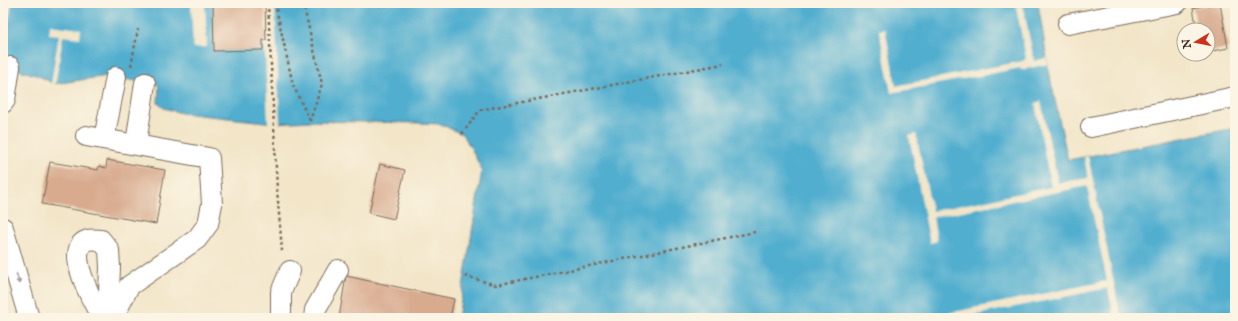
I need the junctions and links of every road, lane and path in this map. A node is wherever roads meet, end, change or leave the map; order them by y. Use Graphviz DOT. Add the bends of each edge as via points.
graph roads {
  1 [pos="268,3"];
  2 [pos="275,3"];
  3 [pos="303,3"];
  4 [pos="1177,3"];
  5 [pos="1068,24"];
  6 [pos="723,64"];
  7 [pos="10,67"];
  8 [pos="116,77"];
  9 [pos="145,83"];
  10 [pos="1235,97"];
  11 [pos="3,103"];
  12 [pos="1091,127"];
  13 [pos="462,134"];
  14 [pos="136,144"];
  15 [pos="3,228"];
  16 [pos="755,232"];
  17 [pos="282,251"];
  18 [pos="338,270"];
  19 [pos="290,271"];
  20 [pos="464,276"];
  21 [pos="29,318"];
  22 [pos="102,318"];
  23 [pos="108,318"];
  24 [pos="113,318"];
  25 [pos="281,318"];
  26 [pos="314,318"];
  1 -- 17 [label="path"];
  2 -- 3 [label="path" via="293,85 310,121 322,84"];
  4 -- 5 [label="street"];
  6 -- 13 [label="path" via="480,110"];
  7 -- 11 [label="street"];
  8 -- 14 [label="street" via="95,138"];
  9 -- 14 [label="street"];
  10 -- 12 [label="street"];
  14 -- 24 [label="street" via="209,158 212,204 208,224 197,239 129,286"];
  15 -- 21 [label="street, one-way"];
  16 -- 20 [label="path" via="496,285"];
  18 -- 26 [label="street" via="315,310"];
  19 -- 25 [label="street" via="281,292"];
  22 -- 23 [label="street" via="87,290 77,258 81,246 88,240 101,240 109,250"];
}
